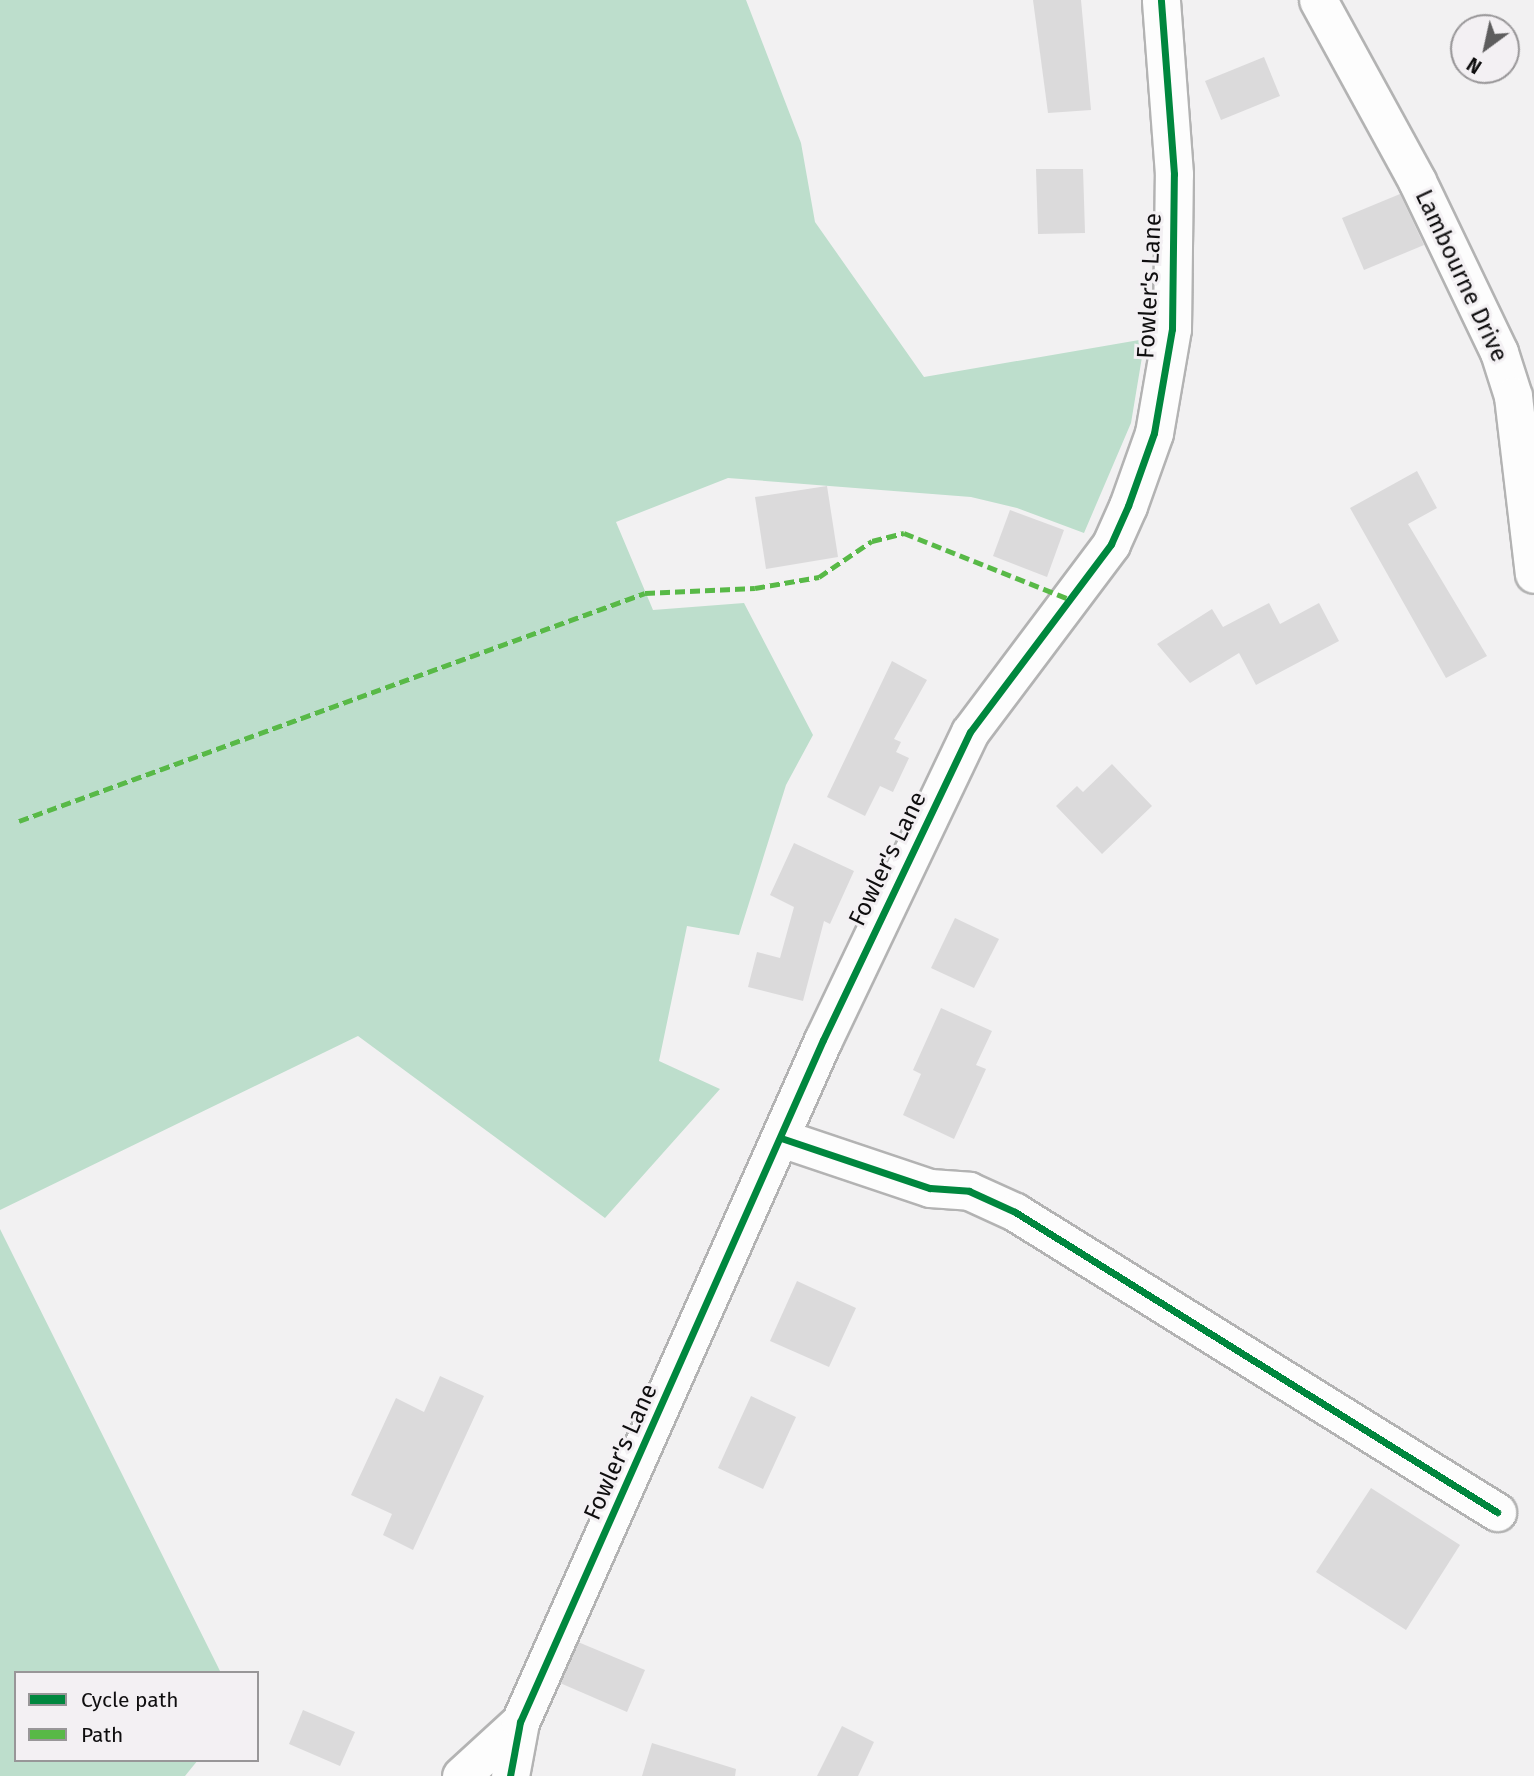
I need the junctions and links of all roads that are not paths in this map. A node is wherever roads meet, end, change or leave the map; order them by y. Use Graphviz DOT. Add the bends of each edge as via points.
graph roads {
  1 [pos="1161,0"];
  2 [pos="1318,0"];
  3 [pos="1534,574"];
  4 [pos="781,1138"];
  5 [pos="1497,1512"];
  6 [pos="520,1722"];
  7 [pos="461,1776"];
  8 [pos="510,1776"];
  1 -- 4 [label="street, Fowler's Lane" via="1174,187 1172,330 1154,433 1111,544 970,732"];
  2 -- 3 [label="street, Lambourne Drive" via="1418,181 1499,352 1513,396"];
  4 -- 5 [label="street" via="930,1188 969,1191 1015,1212"];
  4 -- 6 [label="street, Fowler's Lane"];
  6 -- 7 [label="street"];
  6 -- 8 [label="street"];
}
